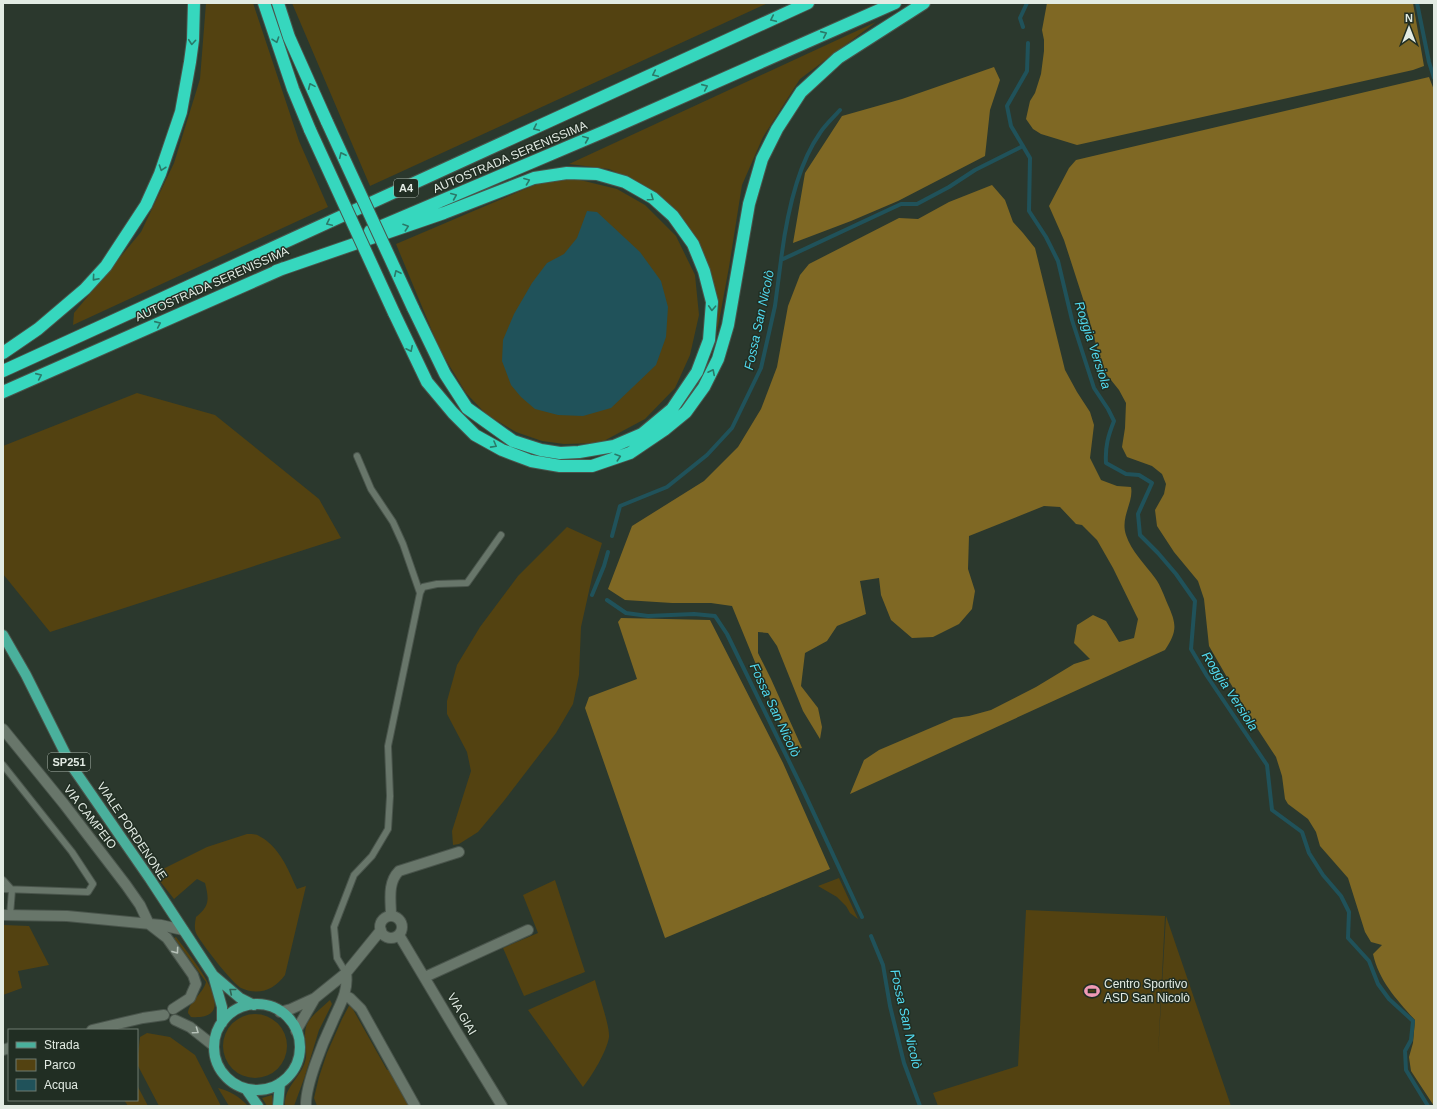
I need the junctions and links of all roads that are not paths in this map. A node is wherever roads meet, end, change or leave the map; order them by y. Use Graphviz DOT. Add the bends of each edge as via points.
graph roads {
  1 [pos="194,3"];
  2 [pos="264,3"];
  3 [pos="278,3"];
  4 [pos="808,3"];
  5 [pos="895,3"];
  6 [pos="924,3"];
  7 [pos="276,271"];
  8 [pos="3,353"];
  9 [pos="3,371"];
  10 [pos="3,392"];
  11 [pos="357,456"];
  12 [pos="501,535"];
  13 [pos="420,593"];
  14 [pos="3,635"];
  15 [pos="3,729"];
  16 [pos="3,765"];
  17 [pos="459,852"];
  18 [pos="3,880"];
  19 [pos="3,889"];
  20 [pos="12,890"];
  21 [pos="170,910"];
  22 [pos="7,915"];
  23 [pos="391,916"];
  24 [pos="149,924"];
  25 [pos="161,925"];
  26 [pos="183,930"];
  27 [pos="381,930"];
  28 [pos="528,930"];
  29 [pos="399,935"];
  30 [pos="346,973"];
  31 [pos="213,975"];
  32 [pos="425,977"];
  33 [pos="344,996"];
  34 [pos="315,998"];
  35 [pos="254,1005"];
  36 [pos="174,1009"];
  37 [pos="280,1012"];
  38 [pos="164,1016"];
  39 [pos="175,1020"];
  40 [pos="222,1023"];
  41 [pos="96,1029"];
  42 [pos="296,1031"];
  43 [pos="214,1046"];
  44 [pos="280,1083"];
  45 [pos="246,1089"];
  46 [pos="258,1106"];
  47 [pos="278,1106"];
  48 [pos="306,1106"];
  49 [pos="416,1106"];
  50 [pos="502,1106"];
  1 -- 8 [label="highway, one-way" via="190,62 181,112 160,174 146,205 110,260 85,289 38,329"];
  2 -- 6 [label="highway, one-way, bridge" via="293,89 310,130 427,382 475,435 502,450 531,461 560,466 592,466 630,453 686,412 704,387 718,359 728,325 749,204 762,159 777,129 801,92 838,58"];
  7 -- 3 [label="highway, one-way, bridge" via="444,213 534,178 567,173 597,174 625,182 653,198 673,216 693,244 704,271 712,302 709,340 697,372 672,409 642,434 614,446 579,452 541,450 513,441 467,408 445,374 413,308 327,122 289,37"];
  4 -- 9 [label="highway, AUTOSTRADA SERENISSIMA / A4, one-way"];
  7 -- 5 [label="highway, AUTOSTRADA SERENISSIMA / A4, one-way" via="603,132"];
  10 -- 7 [label="highway, AUTOSTRADA SERENISSIMA / A4, one-way"];
  11 -- 13 [label="lane" via="371,489 401,538"];
  12 -- 13 [label="lane" via="467,583 437,584 423,587"];
  13 -- 30 [label="lane" via="388,746 388,829 372,856 354,875 334,927 337,958"];
  14 -- 21 [label="main road, VIALE PORDENONE / SP251" via="71,765"];
  15 -- 24 [label="street, VIA CAMPEIO" via="126,885"];
  16 -- 20 [label="lane" via="72,852 93,884 88,892"];
  17 -- 23 [label="street" via="399,871 393,877 391,888"];
  18 -- 20 [label="lane"];
  19 -- 20 [label="lane"];
  20 -- 22 [label="lane"];
  21 -- 25 [label="street" via="167,922"];
  21 -- 26 [label="main road, VIALE PORDENONE / SP251"];
  22 -- 24 [label="street" via="67,916"];
  23 -- 27 [label="street" via="382,921"];
  23 -- 29 [label="street" via="401,921"];
  24 -- 25 [label="street"];
  24 -- 36 [label="street, VIA CAMPEIO, one-way" via="167,938 195,980 190,998"];
  25 -- 26 [label="street"];
  26 -- 31 [label="main road, VIALE PORDENONE / SP251"];
  27 -- 29 [label="street" via="389,938"];
  27 -- 30 [label="street"];
  28 -- 32 [label="street"];
  29 -- 32 [label="street, VIA GIAI"];
  30 -- 33 [label="street"];
  30 -- 34 [label="street"];
  35 -- 31 [label="main road, VIALE PORDENONE / SP251, one-way" via="240,998"];
  31 -- 40 [label="main road, VIALE PORDENONE / SP251" via="222,1006"];
  32 -- 50 [label="street, VIA GIAI"];
  33 -- 48 [label="street" via="313,1072"];
  33 -- 49 [label="street" via="361,1008"];
  34 -- 37 [label="street"];
  34 -- 42 [label="street"];
  35 -- 37 [label="main road, VIALE PORDENONE" via="270,1006"];
  35 -- 40 [label="main road, VIALE PORDENONE" via="244,1006 235,1011"];
  36 -- 38 [label="street" via="167,1010"];
  36 -- 39 [label="street" via="177,1014"];
  37 -- 42 [label="main road, VIALE PORDENONE" via="289,1019"];
  38 -- 39 [label="street" via="169,1022"];
  38 -- 41 [label="street"];
  39 -- 43 [label="street, one-way" via="190,1027"];
  40 -- 43 [label="main road, VIALE PORDENONE" via="216,1034"];
  42 -- 44 [label="main road, VIALE PORDENONE" via="300,1048 298,1060 290,1074"];
  43 -- 45 [label="main road" via="215,1058 222,1072 234,1083"];
  44 -- 45 [label="main road, VIALE PORDENONE" via="268,1089"];
  44 -- 47 [label="main road"];
  45 -- 46 [label="main road"];
}
